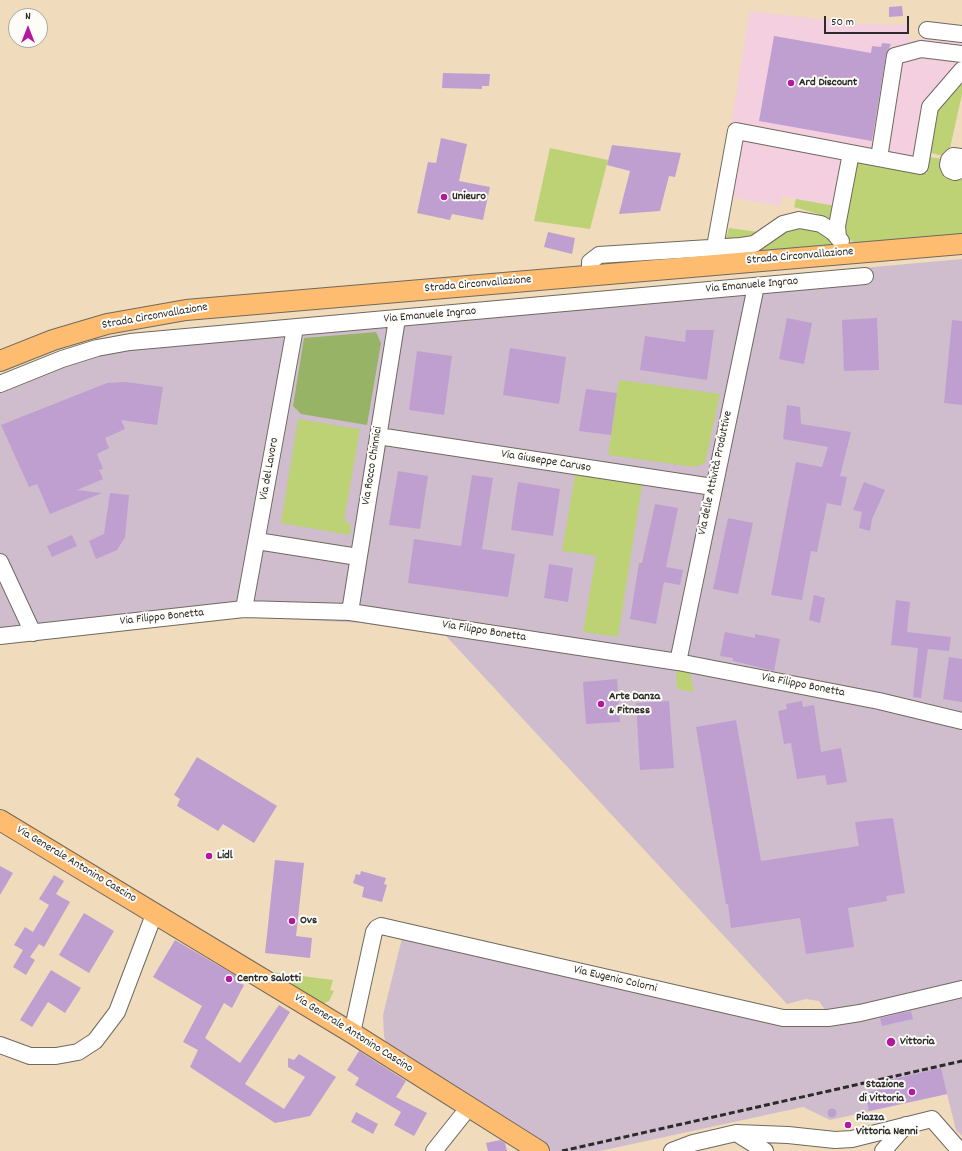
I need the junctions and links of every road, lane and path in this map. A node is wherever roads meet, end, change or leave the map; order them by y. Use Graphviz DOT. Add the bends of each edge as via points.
graph roads {
  1 [pos="927,30"];
  2 [pos="962,34"];
  3 [pos="962,54"];
  4 [pos="962,70"];
  5 [pos="851,153"];
  6 [pos="879,158"];
  7 [pos="838,238"];
  8 [pos="962,244"];
  9 [pos="715,247"];
  10 [pos="854,253"];
  11 [pos="590,276"];
  12 [pos="865,276"];
  13 [pos="756,286"];
  14 [pos="397,319"];
  15 [pos="294,328"];
  16 [pos="0,361"];
  17 [pos="0,384"];
  18 [pos="378,436"];
  19 [pos="713,487"];
  20 [pos="257,541"];
  21 [pos="358,557"];
  22 [pos="0,562"];
  23 [pos="244,609"];
  24 [pos="350,612"];
  25 [pos="33,633"];
  26 [pos="0,636"];
  27 [pos="678,662"];
  28 [pos="962,722"];
  29 [pos="0,820"];
  30 [pos="155,912"];
  31 [pos="962,989"];
  32 [pos="352,1033"];
  33 [pos="0,1045"];
  34 [pos="470,1107"];
  35 [pos="906,1125"];
  36 [pos="736,1133"];
  37 [pos="434,1151"];
  38 [pos="539,1151"];
  39 [pos="672,1151"];
  40 [pos="765,1151"];
  41 [pos="883,1151"];
  42 [pos="960,1151"];
  1 -- 2 [label="street"];
  3 -- 6 [label="street" via="922,49 895,56"];
  4 -- 6 [label="street" via="930,107 920,166"];
  5 -- 6 [label="street"];
  5 -- 7 [label="street" via="837,226"];
  5 -- 9 [label="street" via="736,132"];
  7 -- 9 [label="street" via="821,224 798,220 783,224 754,244"];
  7 -- 10 [label="street"];
  8 -- 10 [label="main road, Strada Circonvallazione"];
  9 -- 11 [label="street" via="599,255 590,262"];
  10 -- 11 [label="main road, Strada Circonvallazione"];
  11 -- 16 [label="main road, Strada Circonvallazione" via="186,310 107,324 53,340"];
  12 -- 13 [label="street, Via Emanuele Ingrao"];
  13 -- 14 [label="street, Via Emanuele Ingrao"];
  13 -- 19 [label="street, Via delle Attività Produttive"];
  14 -- 15 [label="street, Via Emanuele Ingrao"];
  14 -- 18 [label="street, Via Rocco Chinnici"];
  15 -- 17 [label="street, Via Emanuele Ingrao" via="130,342 97,348"];
  15 -- 20 [label="street, Via del Lavoro"];
  18 -- 19 [label="street, Via Giuseppe Caruso"];
  18 -- 21 [label="street, Via Rocco Chinnici"];
  19 -- 27 [label="street, Via delle Attività Produttive"];
  20 -- 21 [label="street"];
  20 -- 23 [label="street, Via del Lavoro"];
  21 -- 24 [label="street, Via Rocco Chinnici"];
  22 -- 25 [label="street"];
  23 -- 24 [label="street, Via Filippo Bonetta"];
  23 -- 25 [label="street, Via Filippo Bonetta"];
  24 -- 27 [label="street, Via Filippo Bonetta"];
  25 -- 26 [label="street, Via Filippo Bonetta"];
  27 -- 28 [label="street, Via Filippo Bonetta" via="879,701"];
  29 -- 30 [label="main road, Via Generale Antonino Cascino"];
  30 -- 32 [label="main road, Via Generale Antonino Cascino"];
  30 -- 33 [label="street" via="117,1012 95,1041 78,1052 56,1056 30,1056"];
  31 -- 32 [label="street, Via Eugenio Colorni" via="860,1013 828,1018 783,1018 381,926 374,932"];
  32 -- 34 [label="main road, Via Generale Antonino Cascino"];
  34 -- 37 [label="street"];
  34 -- 38 [label="main road, Via Generale Antonino Cascino"];
  35 -- 36 [label="street" via="839,1140"];
  35 -- 41 [label="street"];
  35 -- 42 [label="street" via="932,1119"];
  36 -- 39 [label="street" via="693,1143"];
  36 -- 40 [label="street"];
}
